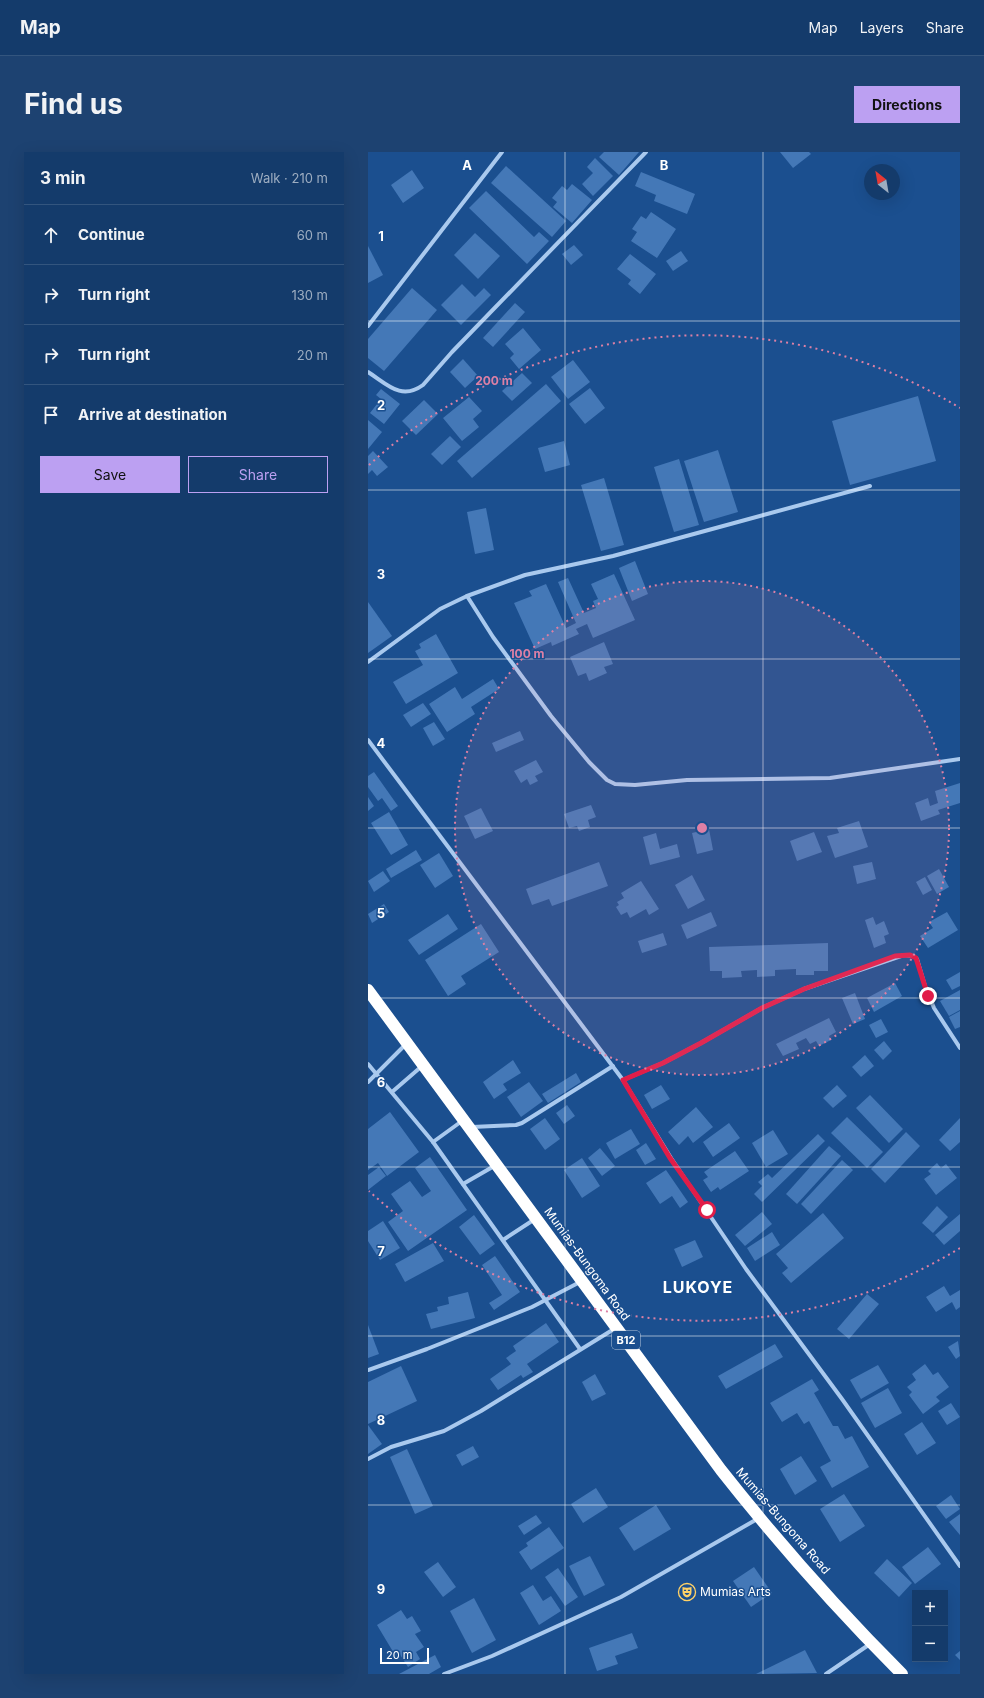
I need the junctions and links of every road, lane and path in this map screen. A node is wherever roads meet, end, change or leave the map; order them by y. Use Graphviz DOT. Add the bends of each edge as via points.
graph roads {
  1 [pos="502,152"];
  2 [pos="646,152"];
  3 [pos="368,326"];
  4 [pos="368,372"];
  5 [pos="870,486"];
  6 [pos="467,596"];
  7 [pos="368,662"];
  8 [pos="368,740"];
  9 [pos="960,759"];
  10 [pos="368,990"];
  11 [pos="407,1043"];
  12 [pos="960,1048"];
  13 [pos="368,1064"];
  14 [pos="424,1065"];
  15 [pos="613,1066"];
  16 [pos="377,1074"];
  17 [pos="623,1080"];
  18 [pos="368,1082"];
  19 [pos="392,1092"];
  20 [pos="467,1123"];
  21 [pos="433,1142"];
  22 [pos="497,1164"];
  23 [pos="464,1184"];
  24 [pos="536,1218"];
  25 [pos="503,1240"];
  26 [pos="582,1281"];
  27 [pos="545,1301"];
  28 [pos="616,1327"];
  29 [pos="580,1349"];
  30 [pos="368,1370"];
  31 [pos="368,1459"];
  32 [pos="759,1518"];
  33 [pos="960,1566"];
  34 [pos="872,1643"];
  35 [pos="444,1674"];
  36 [pos="826,1674"];
  37 [pos="902,1674"];
  1 -- 3 [label="street"];
  2 -- 4 [label="street" via="417,389 405,393 399,391"];
  5 -- 6 [label="street" via="613,556 526,575"];
  6 -- 7 [label="street" via="440,609"];
  6 -- 9 [label="street" via="493,637 551,716 589,762 607,780 616,784 635,785 687,780 830,778"];
  8 -- 15 [label="street"];
  10 -- 11 [label="highway, Mumias-Bungoma Road / B12"];
  11 -- 14 [label="highway, Mumias-Bungoma Road / B12"];
  11 -- 16 [label="street"];
  12 -- 17 [label="street" via="934,1008 917,959 904,955 804,989 762,1008 663,1063"];
  13 -- 16 [label="street"];
  14 -- 19 [label="street"];
  14 -- 20 [label="highway, Mumias-Bungoma Road / B12"];
  15 -- 17 [label="street"];
  15 -- 20 [label="street" via="516,1125"];
  16 -- 18 [label="street"];
  16 -- 19 [label="street"];
  17 -- 33 [label="street" via="670,1158 746,1269"];
  19 -- 21 [label="street"];
  20 -- 21 [label="street"];
  20 -- 22 [label="highway, Mumias-Bungoma Road / B12"];
  21 -- 23 [label="street"];
  22 -- 23 [label="street"];
  22 -- 24 [label="highway, Mumias-Bungoma Road / B12"];
  23 -- 25 [label="street"];
  24 -- 25 [label="street"];
  24 -- 26 [label="highway, Mumias-Bungoma Road / B12"];
  25 -- 27 [label="street"];
  26 -- 27 [label="street"];
  26 -- 28 [label="highway, Mumias-Bungoma Road / B12"];
  27 -- 29 [label="street"];
  27 -- 30 [label="street"];
  28 -- 29 [label="street"];
  28 -- 32 [label="highway, Mumias-Bungoma Road / B12"];
  29 -- 31 [label="street" via="444,1431 391,1447"];
  32 -- 34 [label="highway, Mumias-Bungoma Road / B12"];
  32 -- 35 [label="street" via="622,1597 492,1656"];
  34 -- 36 [label="street"];
  34 -- 37 [label="highway, Mumias-Bungoma Road / B12"];
}
